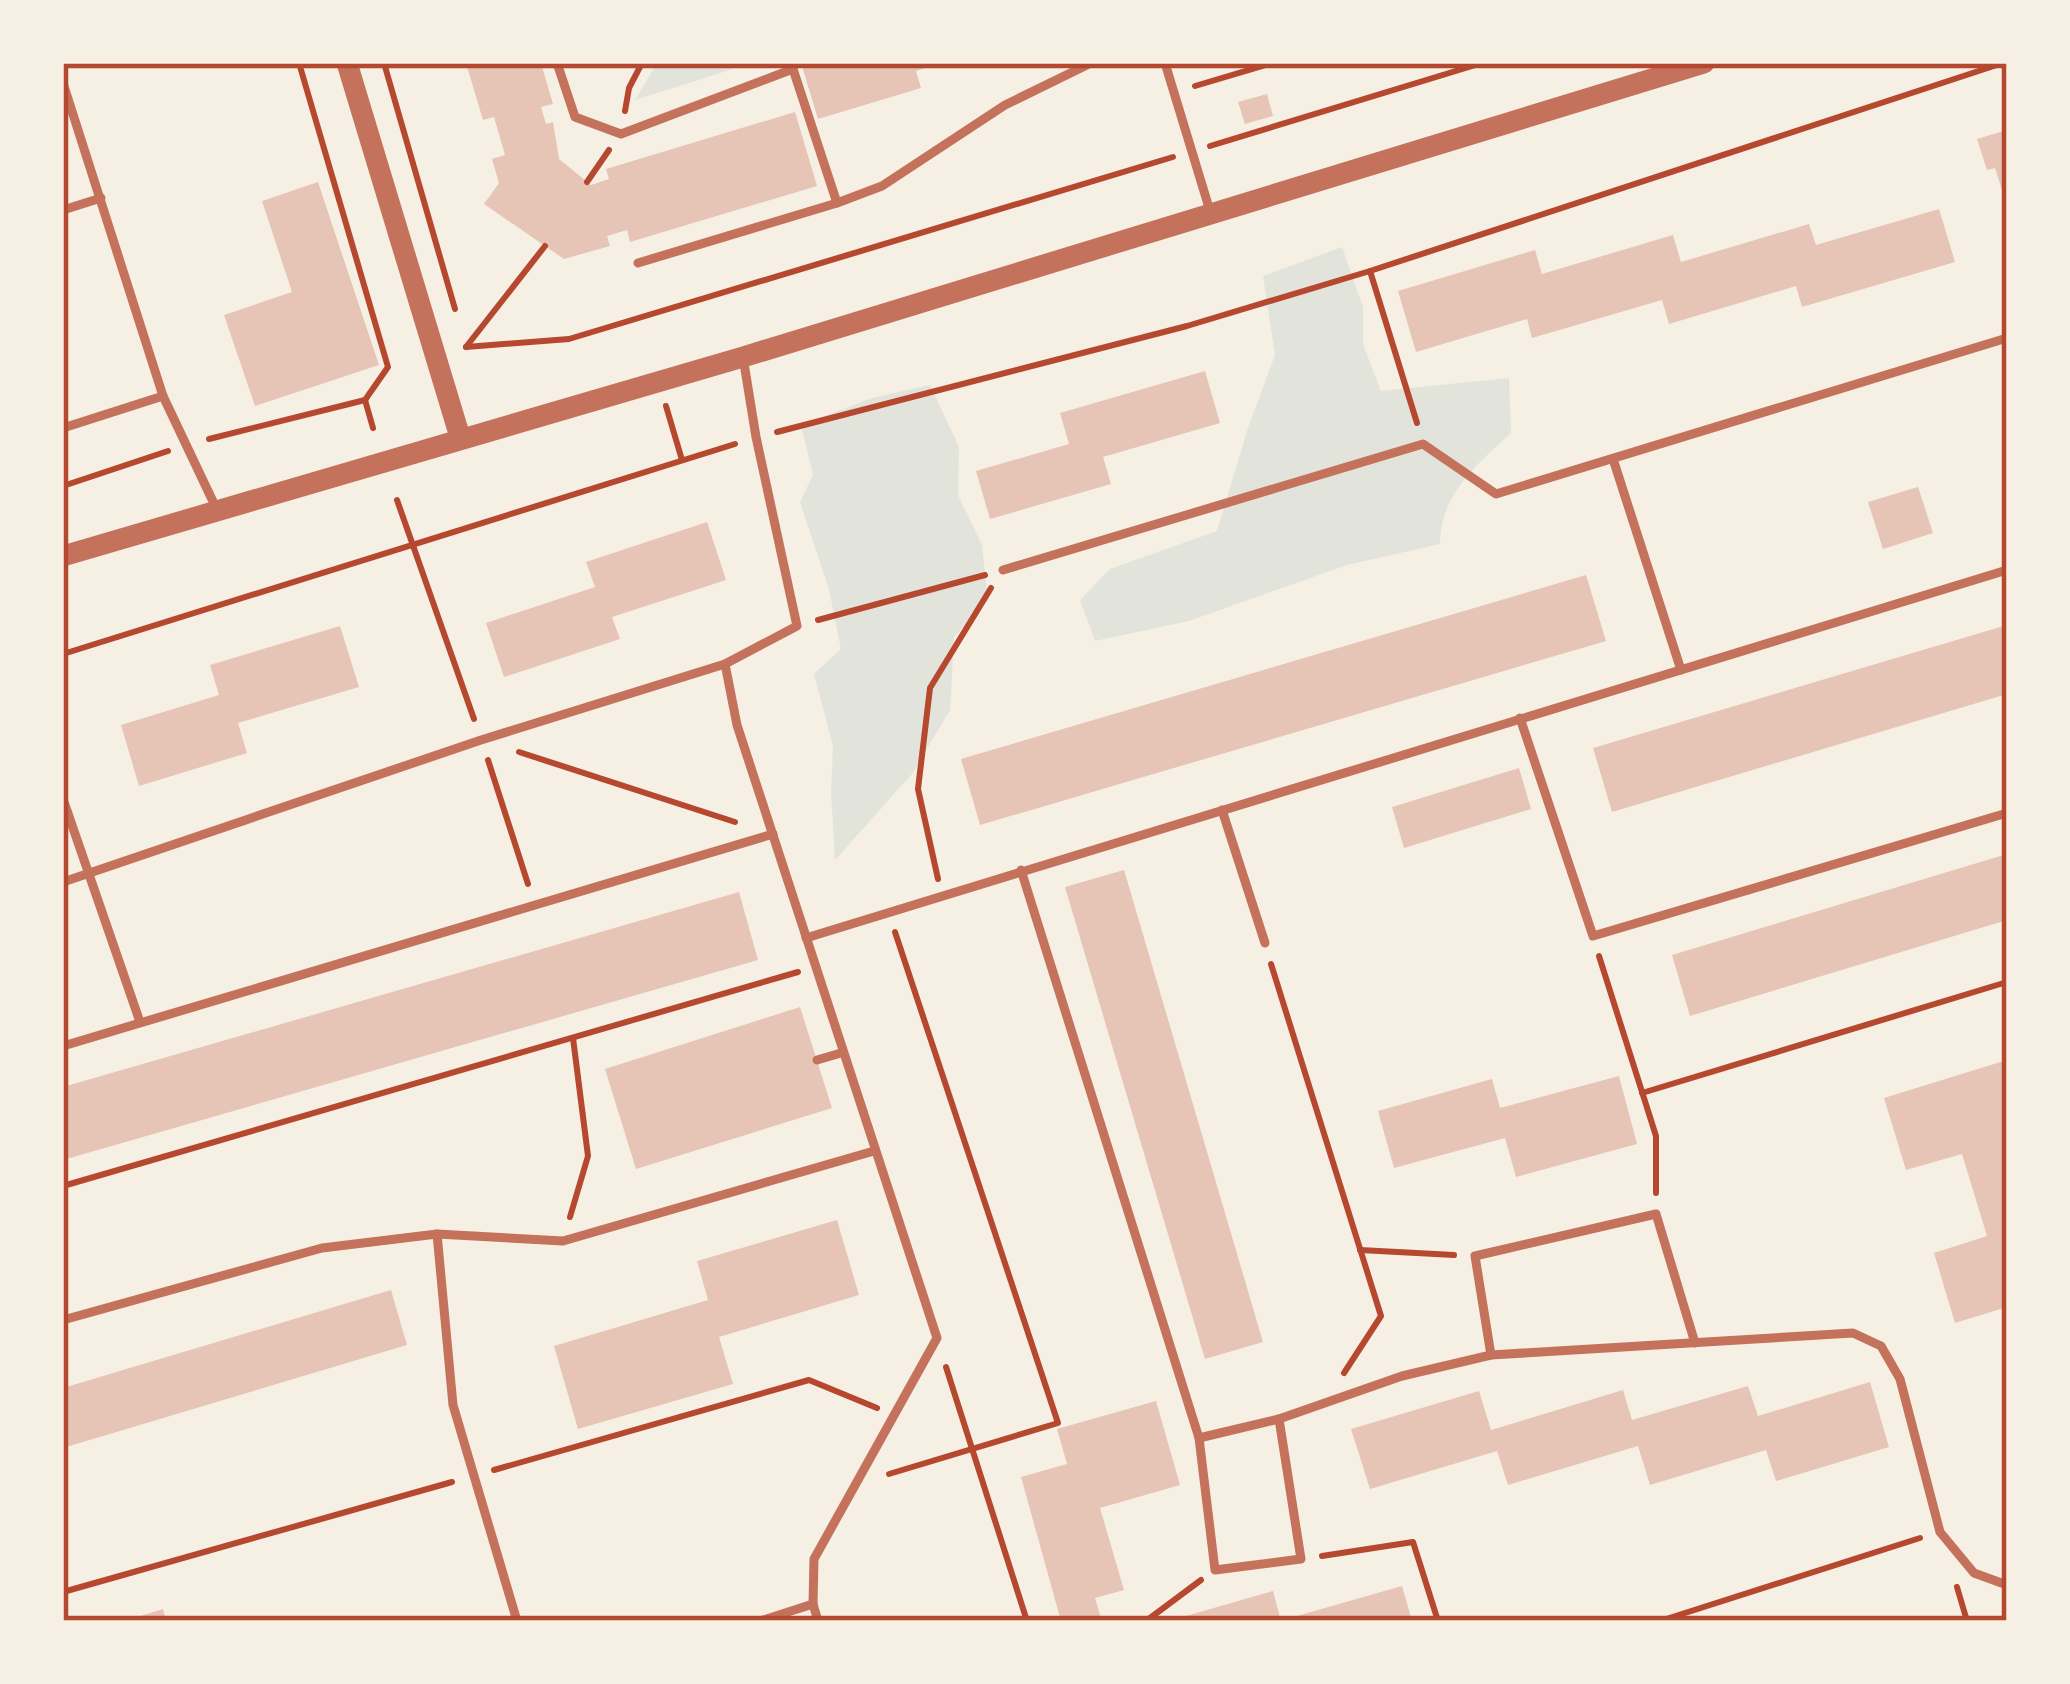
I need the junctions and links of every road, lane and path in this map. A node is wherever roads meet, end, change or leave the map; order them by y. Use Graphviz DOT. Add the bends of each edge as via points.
graph roads {
  1 [pos="299,63"];
  2 [pos="347,63"];
  3 [pos="384,63"];
  4 [pos="557,63"];
  5 [pos="1090,63"];
  6 [pos="1165,63"];
  7 [pos="1272,63"];
  8 [pos="1482,63"];
  9 [pos="1704,63"];
  10 [pos="2003,63"];
  11 [pos="792,66"];
  12 [pos="63,83"];
  13 [pos="1174,93"];
  14 [pos="1201,148"];
  15 [pos="1180,154"];
  16 [pos="101,198"];
  17 [pos="837,203"];
  18 [pos="63,210"];
  19 [pos="1211,216"];
  20 [pos="545,246"];
  21 [pos="638,262"];
  22 [pos="1370,271"];
  23 [pos="2007,338"];
  24 [pos="466,347"];
  25 [pos="743,357"];
  26 [pos="658,382"];
  27 [pos="163,396"];
  28 [pos="365,400"];
  29 [pos="63,428"];
  30 [pos="373,428"];
  31 [pos="460,437"];
  32 [pos="756,437"];
  33 [pos="1423,443"];
  34 [pos="185,446"];
  35 [pos="1613,459"];
  36 [pos="682,460"];
  37 [pos="63,486"];
  38 [pos="397,500"];
  39 [pos="217,510"];
  40 [pos="412,546"];
  41 [pos="63,556"];
  42 [pos="1003,570"];
  43 [pos="2007,570"];
  44 [pos="797,626"];
  45 [pos="63,654"];
  46 [pos="725,664"];
  47 [pos="1681,670"];
  48 [pos="1520,718"];
  49 [pos="482,740"];
  50 [pos="63,799"];
  51 [pos="1222,810"];
  52 [pos="2007,813"];
  53 [pos="773,834"];
  54 [pos="1021,870"];
  55 [pos="88,874"];
  56 [pos="63,882"];
  57 [pos="941,895"];
  58 [pos="535,905"];
  59 [pos="888,912"];
  60 [pos="1593,936"];
  61 [pos="806,938"];
  62 [pos="1265,943"];
  63 [pos="814,968"];
  64 [pos="2007,982"];
  65 [pos="140,1022"];
  66 [pos="573,1037"];
  67 [pos="63,1046"];
  68 [pos="841,1052"];
  69 [pos="817,1060"];
  70 [pos="1642,1093"];
  71 [pos="874,1151"];
  72 [pos="63,1186"];
  73 [pos="1656,1214"];
  74 [pos="437,1234"];
  75 [pos="563,1241"];
  76 [pos="1360,1250"];
  77 [pos="1475,1256"];
  78 [pos="63,1320"];
  79 [pos="937,1338"];
  80 [pos="1695,1342"];
  81 [pos="1491,1355"];
  82 [pos="1326,1403"];
  83 [pos="894,1415"];
  84 [pos="1279,1419"];
  85 [pos="1199,1438"];
  86 [pos="972,1448"];
  87 [pos="473,1476"];
  88 [pos="854,1485"];
  89 [pos="1940,1532"];
  90 [pos="1301,1559"];
  91 [pos="1215,1570"];
  92 [pos="2007,1585"];
  93 [pos="63,1592"];
  94 [pos="813,1604"];
  95 [pos="517,1621"];
  96 [pos="760,1621"];
  97 [pos="818,1621"];
  98 [pos="1027,1621"];
  99 [pos="1146,1621"];
  100 [pos="1438,1621"];
  101 [pos="1660,1621"];
  1 -- 28 [label="path" via="388,368"];
  2 -- 31 [label="street"];
  3 -- 24 [label="path"];
  4 -- 11 [label="lane" via="575,117 620,134"];
  5 -- 17 [label="lane" via="1005,105 882,186"];
  6 -- 13 [label="lane"];
  7 -- 13 [label="path"];
  8 -- 14 [label="path"];
  9 -- 19 [label="street"];
  10 -- 22 [label="path"];
  11 -- 17 [label="lane"];
  12 -- 16 [label="lane"];
  13 -- 19 [label="lane"];
  15 -- 24 [label="path" via="569,339"];
  16 -- 18 [label="lane"];
  16 -- 27 [label="lane"];
  17 -- 21 [label="lane"];
  19 -- 25 [label="street"];
  20 -- 24 [label="path"];
  22 -- 32 [label="path"];
  22 -- 33 [label="path"];
  23 -- 35 [label="lane"];
  25 -- 26 [label="street"];
  25 -- 32 [label="lane"];
  26 -- 31 [label="street"];
  26 -- 36 [label="path"];
  27 -- 29 [label="lane"];
  27 -- 34 [label="lane"];
  28 -- 30 [label="path"];
  28 -- 34 [label="path"];
  31 -- 39 [label="street"];
  32 -- 36 [label="path"];
  32 -- 44 [label="lane"];
  33 -- 35 [label="lane" via="1496,494"];
  33 -- 42 [label="lane"];
  34 -- 37 [label="path"];
  34 -- 39 [label="lane"];
  35 -- 47 [label="lane"];
  36 -- 40 [label="path"];
  38 -- 40 [label="path"];
  39 -- 41 [label="street"];
  40 -- 45 [label="path"];
  40 -- 49 [label="path"];
  42 -- 44 [label="path"];
  42 -- 57 [label="path" via="930,688 918,789"];
  43 -- 47 [label="lane"];
  44 -- 46 [label="lane"];
  46 -- 49 [label="lane"];
  46 -- 53 [label="lane"];
  47 -- 48 [label="lane"];
  48 -- 51 [label="lane"];
  48 -- 60 [label="lane"];
  49 -- 53 [label="path"];
  49 -- 55 [label="lane"];
  49 -- 58 [label="path"];
  50 -- 55 [label="lane"];
  51 -- 54 [label="lane"];
  51 -- 62 [label="lane"];
  52 -- 60 [label="lane"];
  53 -- 58 [label="lane"];
  53 -- 61 [label="lane"];
  54 -- 57 [label="lane"];
  54 -- 85 [label="lane"];
  55 -- 56 [label="lane"];
  55 -- 65 [label="lane"];
  57 -- 59 [label="lane"];
  58 -- 65 [label="lane"];
  59 -- 61 [label="lane"];
  59 -- 86 [label="path" via="1058,1424"];
  60 -- 70 [label="path"];
  61 -- 63 [label="lane"];
  62 -- 76 [label="path"];
  63 -- 66 [label="path"];
  63 -- 68 [label="lane"];
  64 -- 70 [label="path"];
  65 -- 67 [label="lane"];
  66 -- 72 [label="path"];
  66 -- 75 [label="path" via="588,1156"];
  68 -- 69 [label="lane"];
  68 -- 71 [label="lane"];
  70 -- 73 [label="path" via="1656,1136"];
  71 -- 75 [label="lane"];
  71 -- 79 [label="lane"];
  73 -- 77 [label="lane"];
  73 -- 80 [label="lane"];
  74 -- 75 [label="lane"];
  74 -- 78 [label="lane" via="322,1248"];
  74 -- 87 [label="lane" via="453,1405"];
  76 -- 77 [label="path"];
  76 -- 82 [label="path" via="1381,1316"];
  77 -- 81 [label="lane"];
  79 -- 83 [label="lane"];
  79 -- 86 [label="path"];
  80 -- 81 [label="lane"];
  80 -- 89 [label="lane" via="1853,1333 1881,1346 1900,1379"];
  81 -- 82 [label="lane"];
  82 -- 84 [label="lane"];
  83 -- 87 [label="path" via="809,1380"];
  83 -- 88 [label="lane"];
  84 -- 85 [label="lane"];
  84 -- 90 [label="lane"];
  85 -- 91 [label="lane"];
  86 -- 88 [label="path"];
  86 -- 98 [label="path"];
  87 -- 93 [label="path"];
  87 -- 95 [label="lane"];
  88 -- 94 [label="lane" via="814,1559"];
  89 -- 92 [label="lane" via="1974,1573"];
  89 -- 101 [label="path"];
  90 -- 91 [label="lane"];
  90 -- 100 [label="path" via="1413,1542"];
  91 -- 99 [label="path"];
  94 -- 96 [label="lane"];
  94 -- 97 [label="lane"];
}
